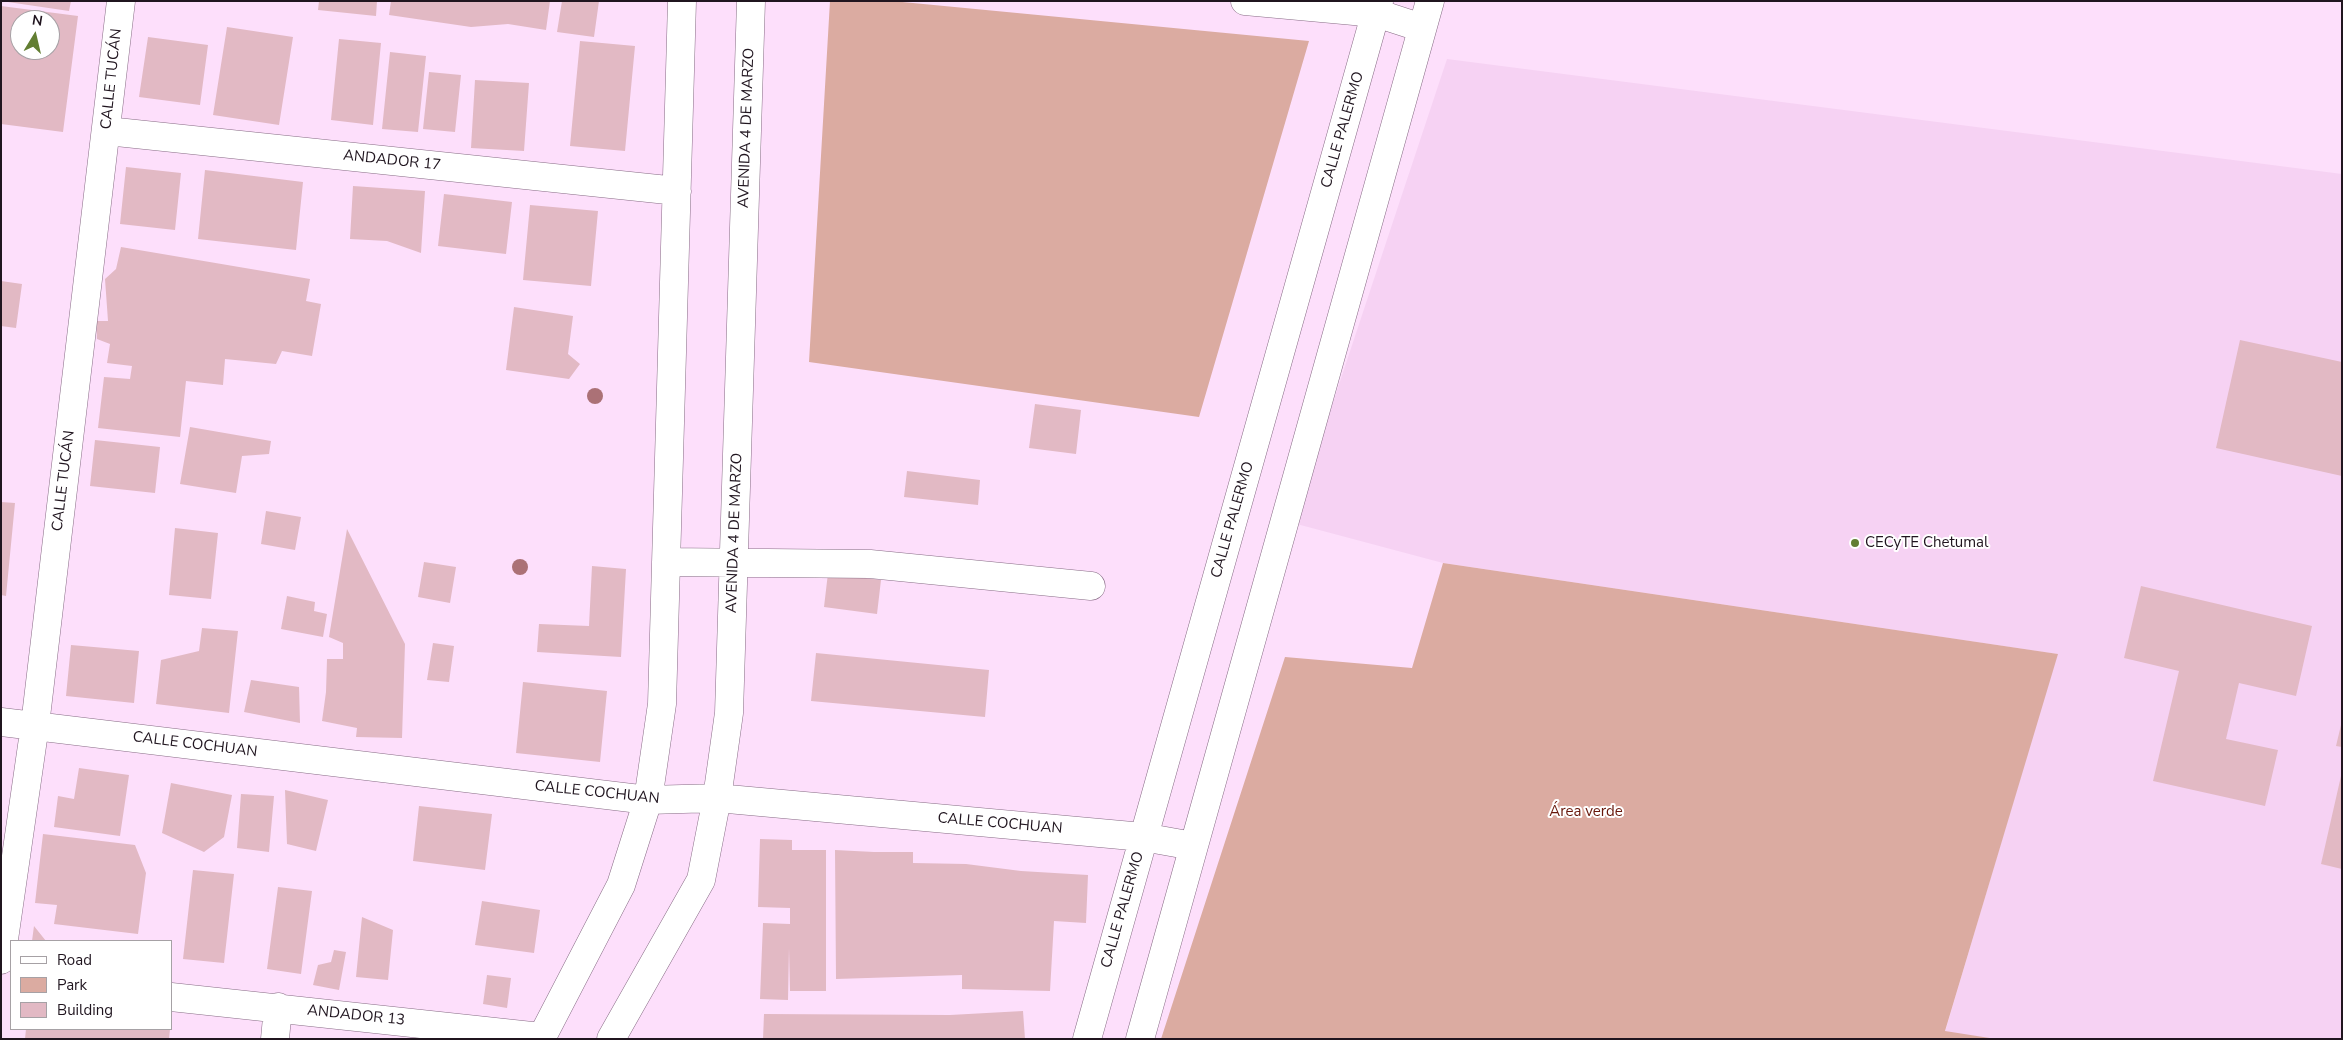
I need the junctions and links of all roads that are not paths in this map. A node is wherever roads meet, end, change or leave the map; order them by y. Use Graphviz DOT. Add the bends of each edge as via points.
graph roads {
  1 [pos="121,1"];
  2 [pos="682,1"];
  3 [pos="751,1"];
  4 [pos="1245,1"];
  5 [pos="1430,1"];
  6 [pos="1377,7"];
  7 [pos="1422,28"];
  8 [pos="107,131"];
  9 [pos="677,191"];
  10 [pos="666,562"];
  11 [pos="734,564"];
  12 [pos="1091,586"];
  13 [pos="1,722"];
  14 [pos="35,725"];
  15 [pos="717,798"];
  16 [pos="648,800"];
  17 [pos="1143,837"];
  18 [pos="1193,846"];
  19 [pos="1,960"];
  20 [pos="172,997"];
  21 [pos="278,1007"];
  22 [pos="541,1038"];
  23 [pos="275,1039"];
  24 [pos="612,1039"];
  25 [pos="1087,1039"];
  26 [pos="1140,1039"];
  1 -- 8 [label="street, CALLE TUCÁN"];
  2 -- 9 [label="street"];
  3 -- 11 [label="street, AVENIDA 4 DE MARZO"];
  4 -- 6 [label="street"];
  5 -- 7 [label="street"];
  6 -- 7 [label="street"];
  6 -- 17 [label="street, CALLE PALERMO"];
  7 -- 18 [label="street"];
  8 -- 9 [label="street, ANDADOR 17"];
  8 -- 14 [label="street, CALLE TUCÁN"];
  9 -- 10 [label="street"];
  10 -- 11 [label="street"];
  10 -- 16 [label="street" via="662,704"];
  11 -- 12 [label="street" via="870,564"];
  11 -- 15 [label="street, AVENIDA 4 DE MARZO" via="729,713"];
  13 -- 14 [label="street, CALLE COCHUAN"];
  14 -- 16 [label="street, CALLE COCHUAN"];
  14 -- 19 [label="street, CALLE TUCÁN"];
  15 -- 16 [label="street, CALLE COCHUAN"];
  15 -- 17 [label="street, CALLE COCHUAN"];
  15 -- 24 [label="street, AVENIDA 4 DE MARZO" via="701,880"];
  16 -- 22 [label="street" via="621,885"];
  17 -- 18 [label="street, CALLE COCHUAN"];
  17 -- 25 [label="street, CALLE PALERMO"];
  18 -- 26 [label="street"];
  20 -- 21 [label="street, ANDADOR 13"];
  21 -- 22 [label="street, ANDADOR 13"];
  21 -- 23 [label="street"];
}
